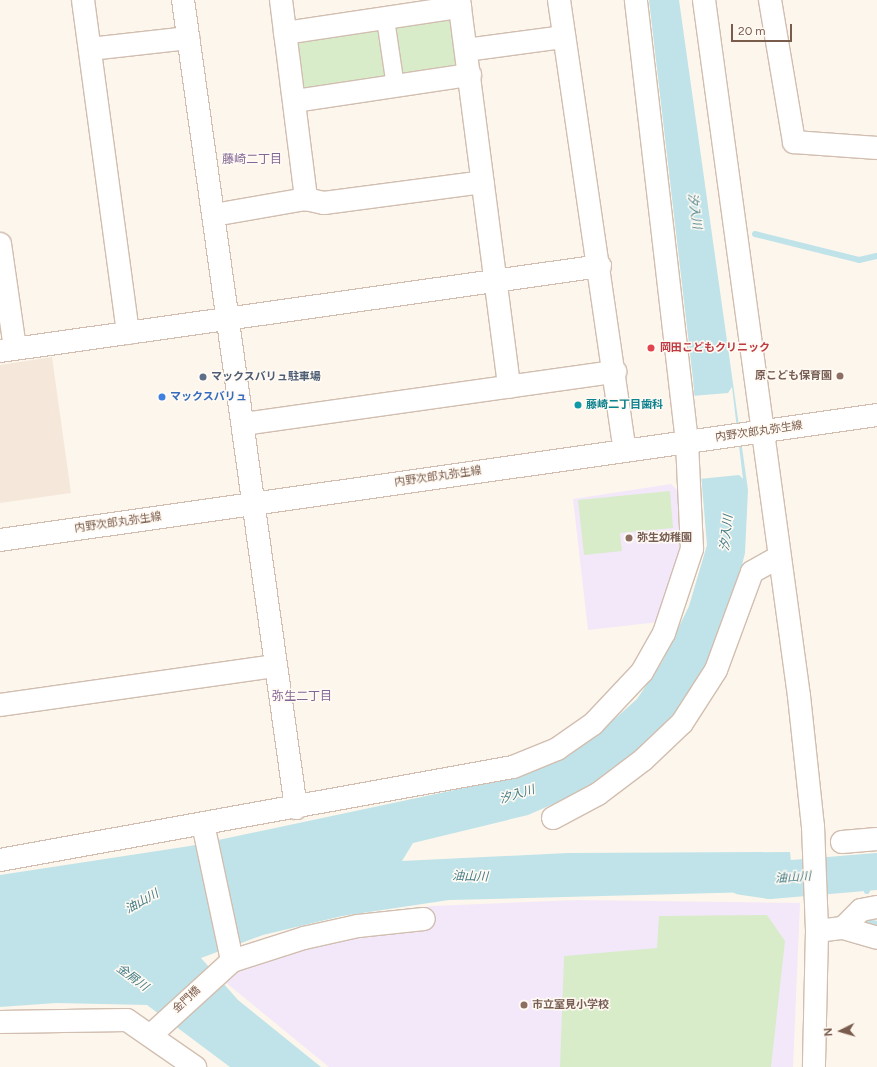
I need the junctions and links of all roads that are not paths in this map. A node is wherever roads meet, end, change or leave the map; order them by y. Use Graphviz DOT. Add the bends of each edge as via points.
graph roads {
  1 [pos="83,0"];
  2 [pos="183,0"];
  3 [pos="281,0"];
  4 [pos="559,0"];
  5 [pos="636,0"];
  6 [pos="704,0"];
  7 [pos="770,0"];
  8 [pos="459,4"];
  9 [pos="386,19"];
  10 [pos="285,33"];
  11 [pos="564,37"];
  12 [pos="188,38"];
  13 [pos="90,49"];
  14 [pos="466,50"];
  15 [pos="470,75"];
  16 [pos="395,86"];
  17 [pos="295,101"];
  18 [pos="877,148"];
  19 [pos="483,182"];
  20 [pos="306,199"];
  21 [pos="214,215"];
  22 [pos="0,244"];
  23 [pos="600,266"];
  24 [pos="497,282"];
  25 [pos="228,319"];
  26 [pos="128,333"];
  27 [pos="7,350"];
  28 [pos="616,372"];
  29 [pos="509,387"];
  30 [pos="877,416"];
  31 [pos="243,424"];
  32 [pos="763,431"];
  33 [pos="687,442"];
  34 [pos="625,450"];
  35 [pos="254,504"];
  36 [pos="0,540"];
  37 [pos="779,557"];
  38 [pos="275,666"];
  39 [pos="0,705"];
  40 [pos="296,808"];
  41 [pos="553,818"];
  42 [pos="204,829"];
  43 [pos="877,839"];
  44 [pos="842,842"];
  45 [pos="0,860"];
  46 [pos="877,907"];
  47 [pos="424,919"];
  48 [pos="844,928"];
  49 [pos="817,931"];
  50 [pos="877,938"];
  51 [pos="228,964"];
  52 [pos="0,1022"];
  53 [pos="151,1034"];
  54 [pos="188,1064"];
  55 [pos="814,1067"];
  1 -- 13 [label="street"];
  2 -- 12 [label="street"];
  3 -- 10 [label="street"];
  4 -- 11 [label="street"];
  5 -- 33 [label="street"];
  6 -- 32 [label="street"];
  7 -- 18 [label="street" via="794,142"];
  8 -- 9 [label="street"];
  8 -- 14 [label="street"];
  9 -- 10 [label="street"];
  9 -- 16 [label="street"];
  10 -- 17 [label="street"];
  11 -- 14 [label="street"];
  11 -- 23 [label="street"];
  12 -- 13 [label="street"];
  12 -- 21 [label="street"];
  13 -- 26 [label="street"];
  14 -- 15 [label="street"];
  15 -- 16 [label="street"];
  15 -- 19 [label="street"];
  16 -- 17 [label="street"];
  17 -- 20 [label="street"];
  19 -- 20 [label="street" via="324,203"];
  19 -- 24 [label="street"];
  20 -- 21 [label="street"];
  21 -- 25 [label="street"];
  22 -- 27 [label="street"];
  23 -- 24 [label="street"];
  23 -- 28 [label="street"];
  24 -- 25 [label="street"];
  24 -- 29 [label="street"];
  25 -- 26 [label="street"];
  25 -- 31 [label="street"];
  26 -- 27 [label="street"];
  28 -- 29 [label="street"];
  28 -- 34 [label="street"];
  29 -- 31 [label="street"];
  30 -- 32 [label="street, 内野次郎丸弥生線"];
  31 -- 35 [label="street"];
  32 -- 33 [label="street, 内野次郎丸弥生線"];
  32 -- 37 [label="street"];
  33 -- 34 [label="street, 内野次郎丸弥生線"];
  33 -- 40 [label="street" via="692,549 679,592 664,633 642,672 593,724 557,749 512,767"];
  34 -- 35 [label="street, 内野次郎丸弥生線"];
  35 -- 36 [label="street, 内野次郎丸弥生線"];
  35 -- 38 [label="street"];
  37 -- 41 [label="street" via="752,572 716,670 682,723 643,760 598,794"];
  37 -- 49 [label="street" via="799,696 814,844"];
  38 -- 39 [label="street"];
  38 -- 40 [label="street"];
  40 -- 42 [label="street"];
  42 -- 45 [label="street" via="153,830"];
  42 -- 51 [label="street"];
  43 -- 44 [label="street"];
  46 -- 48 [label="street" via="861,910"];
  47 -- 51 [label="street" via="358,926 304,938"];
  48 -- 49 [label="street"];
  48 -- 50 [label="street"];
  49 -- 55 [label="street"];
  51 -- 53 [label="street, 金門橋"];
  52 -- 53 [label="street" via="127,1020"];
  53 -- 54 [label="street"];
}
